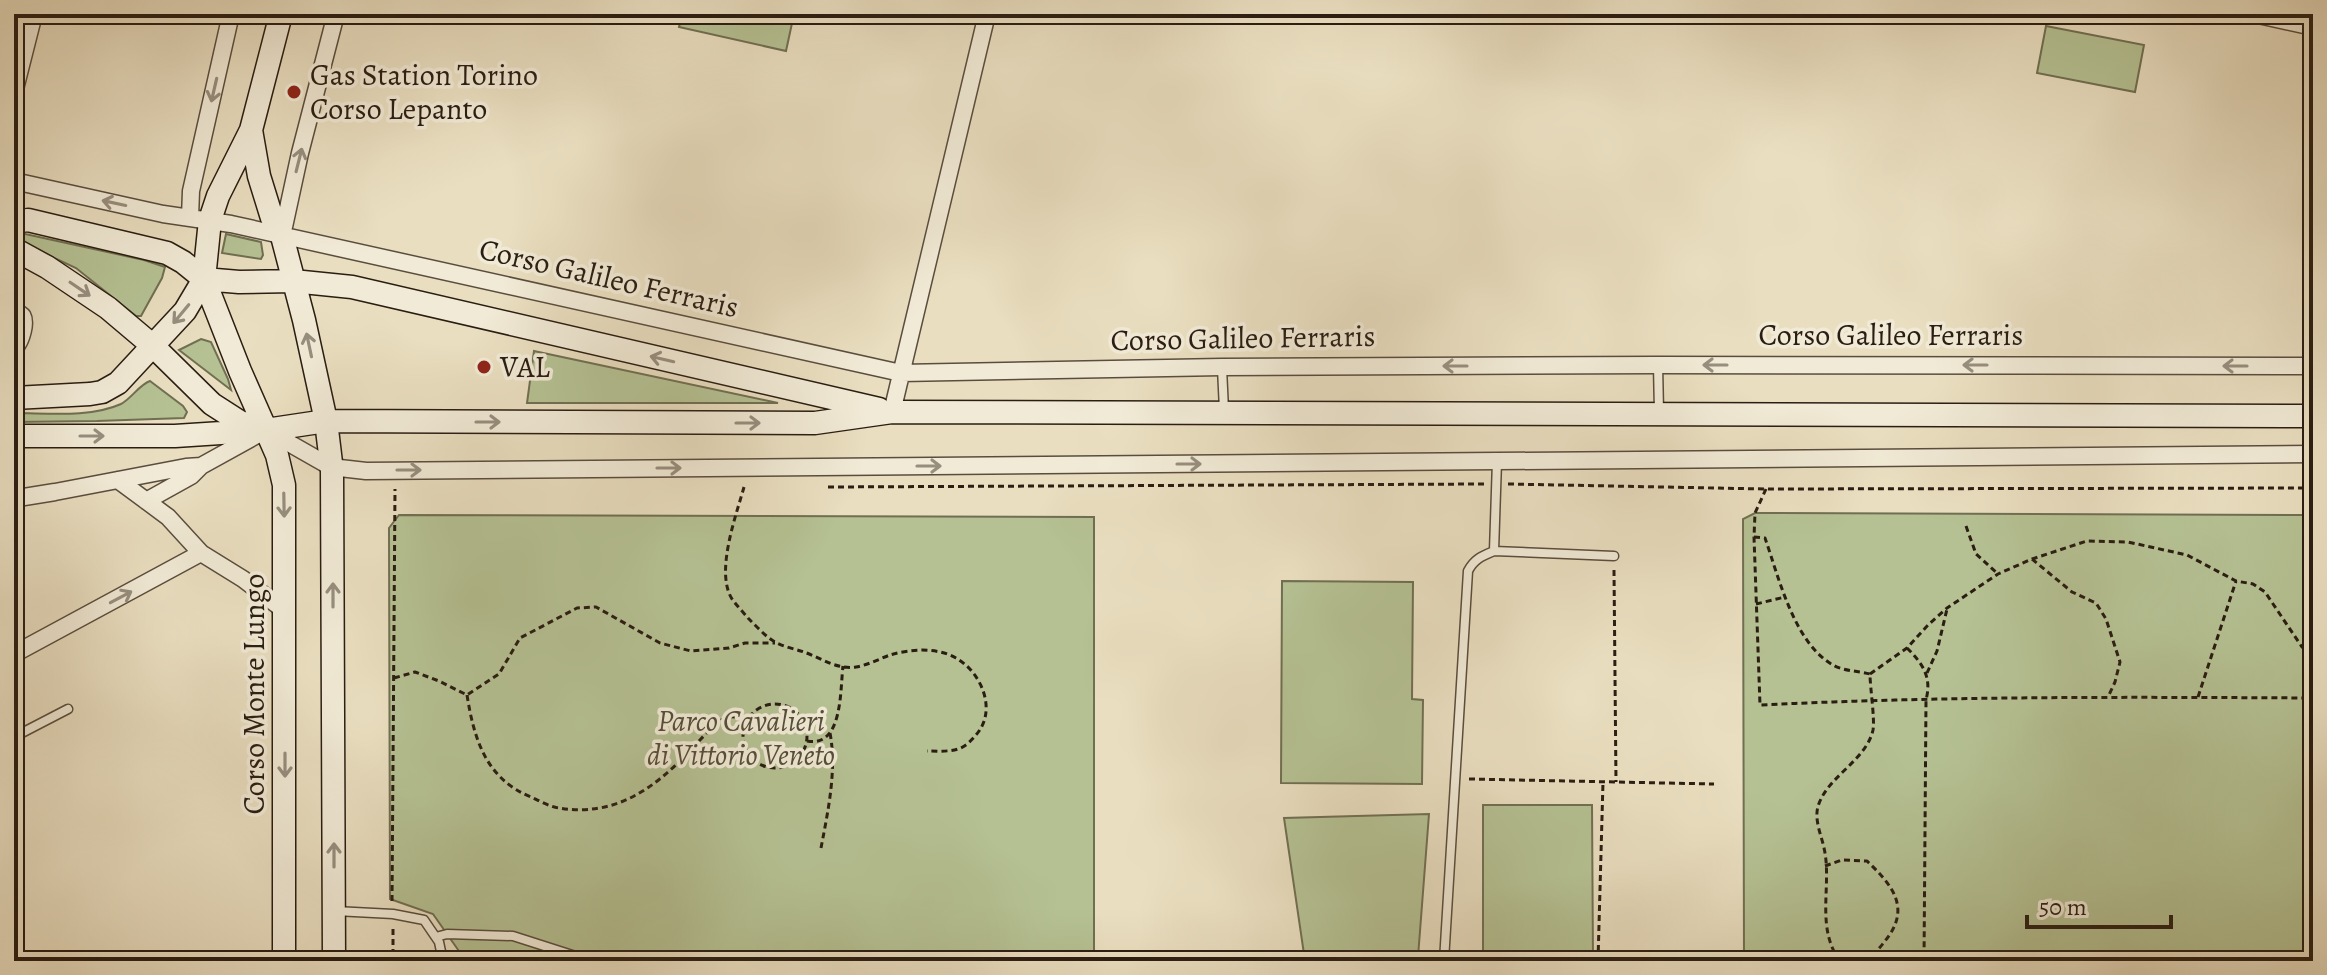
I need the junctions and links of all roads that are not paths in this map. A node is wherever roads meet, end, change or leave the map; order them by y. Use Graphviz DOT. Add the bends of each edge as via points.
graph roads {
  1 [pos="34,14"];
  2 [pos="231,14"];
  3 [pos="281,14"];
  4 [pos="336,14"];
  5 [pos="987,14"];
  6 [pos="2254,14"];
  7 [pos="2313,27"];
  8 [pos="14,93"];
  9 [pos="251,130"];
  10 [pos="14,181"];
  11 [pos="200,219"];
  12 [pos="14,222"];
  13 [pos="282,236"];
  14 [pos="14,249"];
  15 [pos="204,279"];
  16 [pos="293,281"];
  17 [pos="14,306"];
  18 [pos="153,346"];
  19 [pos="14,349"];
  20 [pos="1657,365"];
  21 [pos="2313,366"];
  22 [pos="1222,367"];
  23 [pos="901,373"];
  24 [pos="14,398"];
  25 [pos="892,412"];
  26 [pos="1224,413"];
  27 [pos="1659,414"];
  28 [pos="2313,416"];
  29 [pos="326,421"];
  30 [pos="266,430"];
  31 [pos="14,436"];
  32 [pos="2313,454"];
  33 [pos="1497,461"];
  34 [pos="201,466"];
  35 [pos="331,467"];
  36 [pos="118,480"];
  37 [pos="14,496"];
  38 [pos="146,501"];
  39 [pos="1494,551"];
  40 [pos="201,553"];
  41 [pos="1614,556"];
  42 [pos="285,611"];
  43 [pos="14,654"];
  44 [pos="68,709"];
  45 [pos="14,737"];
  46 [pos="334,911"];
  47 [pos="436,937"];
  48 [pos="284,961"];
  49 [pos="334,961"];
  50 [pos="443,961"];
  51 [pos="591,961"];
  52 [pos="1444,961"];
  1 -- 8 [label="street"];
  2 -- 11 [label="street, one-way" via="191,191"];
  3 -- 9 [label="main road"];
  13 -- 4 [label="street, one-way"];
  5 -- 23 [label="street"];
  6 -- 7 [label="street"];
  9 -- 11 [label="main road" via="218,196"];
  9 -- 13 [label="main road" via="259,176"];
  11 -- 10 [label="street, Corso Galileo Ferraris, one-way"];
  11 -- 13 [label="street, Corso Galileo Ferraris"];
  11 -- 15 [label="main road"];
  12 -- 15 [label="main road" via="28,220 167,253"];
  13 -- 16 [label="main road"];
  13 -- 23 [label="street, Corso Galileo Ferraris"];
  14 -- 18 [label="main road, one-way" via="108,308"];
  15 -- 16 [label="main road"];
  15 -- 18 [label="main road, one-way" via="185,311"];
  15 -- 30 [label="main road, Corso Monte Lungo"];
  25 -- 16 [label="main road, one-way" via="352,287"];
  29 -- 16 [label="main road, one-way"];
  17 -- 19 [label="lane" via="28,318 25,343"];
  18 -- 24 [label="main road" via="118,383 102,392"];
  18 -- 30 [label="main road" via="212,404 240,422"];
  21 -- 20 [label="street, Corso Galileo Ferraris, one-way"];
  20 -- 22 [label="street, Corso Galileo Ferraris, one-way"];
  20 -- 27 [label="lane"];
  22 -- 23 [label="street, Corso Galileo Ferraris"];
  22 -- 26 [label="lane"];
  23 -- 25 [label="street"];
  25 -- 26 [label="main road"];
  29 -- 25 [label="main road, one-way" via="815,423"];
  26 -- 27 [label="main road"];
  27 -- 28 [label="main road"];
  29 -- 30 [label="main road"];
  29 -- 35 [label="main road"];
  31 -- 30 [label="main road, one-way"];
  30 -- 34 [label="street"];
  30 -- 35 [label="street"];
  30 -- 42 [label="main road, Corso Monte Lungo, one-way" via="284,485"];
  32 -- 33 [label="street"];
  35 -- 33 [label="street, one-way" via="382,471"];
  33 -- 39 [label="lane"];
  34 -- 36 [label="street"];
  34 -- 38 [label="street"];
  46 -- 35 [label="main road, one-way"];
  36 -- 37 [label="street"];
  36 -- 38 [label="street"];
  38 -- 40 [label="street"];
  39 -- 41 [label="lane"];
  39 -- 52 [label="lane" via="1468,571"];
  40 -- 42 [label="street"];
  43 -- 40 [label="street, one-way"];
  42 -- 48 [label="main road, Corso Monte Lungo, one-way"];
  44 -- 45 [label="lane"];
  46 -- 47 [label="lane" via="424,920"];
  46 -- 49 [label="main road"];
  47 -- 50 [label="lane"];
  47 -- 51 [label="lane" via="513,936"];
}
